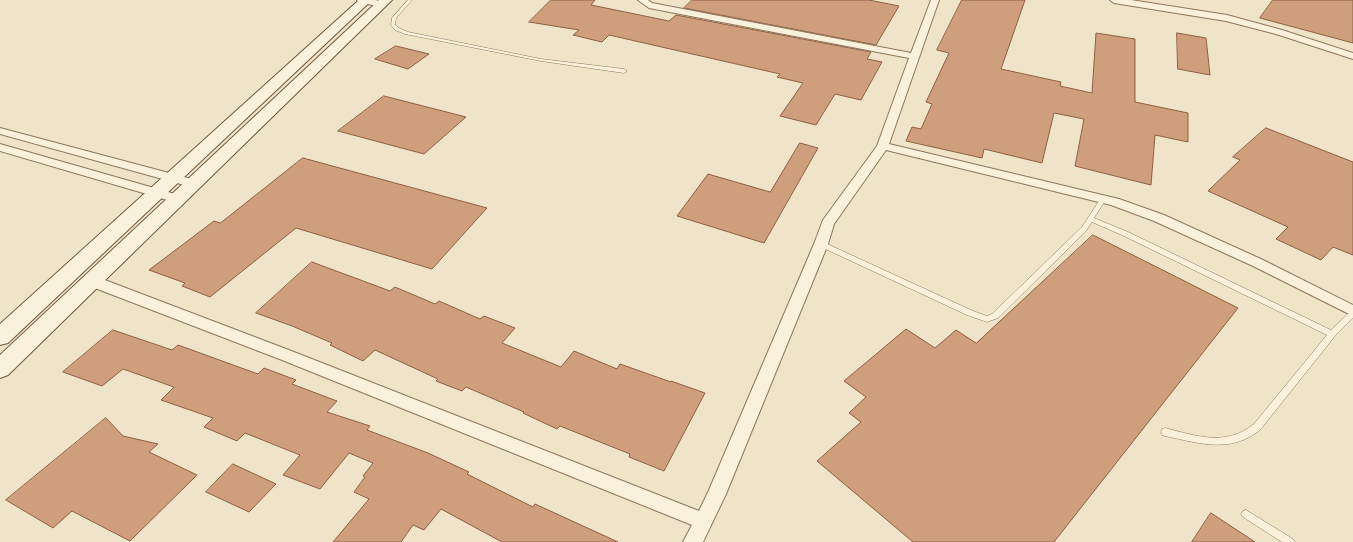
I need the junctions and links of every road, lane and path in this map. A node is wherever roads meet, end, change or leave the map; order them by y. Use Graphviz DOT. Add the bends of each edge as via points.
graph roads {
  1 [pos="410,0"];
  2 [pos="642,0"];
  3 [pos="1114,0"];
  4 [pos="372,1"];
  5 [pos="931,1"];
  6 [pos="1129,1"];
  7 [pos="914,56"];
  8 [pos="1353,56"];
  9 [pos="624,71"];
  10 [pos="0,131"];
  11 [pos="883,146"];
  12 [pos="0,147"];
  13 [pos="173,178"];
  14 [pos="195,184"];
  15 [pos="156,192"];
  16 [pos="178,199"];
  17 [pos="1103,199"];
  18 [pos="1090,220"];
  19 [pos="820,244"];
  20 [pos="92,281"];
  21 [pos="1353,312"];
  22 [pos="1332,334"];
  23 [pos="0,337"];
  24 [pos="0,370"];
  25 [pos="1165,432"];
  26 [pos="1246,514"];
  27 [pos="704,521"];
  28 [pos="693,542"];
  29 [pos="1290,542"];
  1 -- 9 [label="lane" via="394,18 393,24 397,29 407,33 541,60"];
  2 -- 7 [label="street" via="649,6"];
  3 -- 6 [label="street"];
  4 -- 13 [label="street"];
  4 -- 14 [label="street"];
  5 -- 7 [label="street"];
  6 -- 8 [label="street" via="1227,18"];
  7 -- 11 [label="street"];
  10 -- 13 [label="street"];
  11 -- 17 [label="street"];
  11 -- 19 [label="street" via="828,223"];
  12 -- 15 [label="street"];
  13 -- 14 [label="street"];
  13 -- 15 [label="street"];
  14 -- 16 [label="street"];
  15 -- 16 [label="street"];
  15 -- 23 [label="street"];
  16 -- 20 [label="street"];
  17 -- 18 [label="lane"];
  17 -- 21 [label="street" via="1159,218"];
  18 -- 19 [label="lane" via="1084,229 995,316 987,319 970,314"];
  18 -- 22 [label="lane" via="1126,234"];
  19 -- 27 [label="street"];
  20 -- 24 [label="street"];
  20 -- 27 [label="street"];
  21 -- 22 [label="lane"];
  22 -- 25 [label="lane" via="1257,427 1244,436 1227,441 1203,440"];
  26 -- 29 [label="lane"];
  27 -- 28 [label="street"];
}
